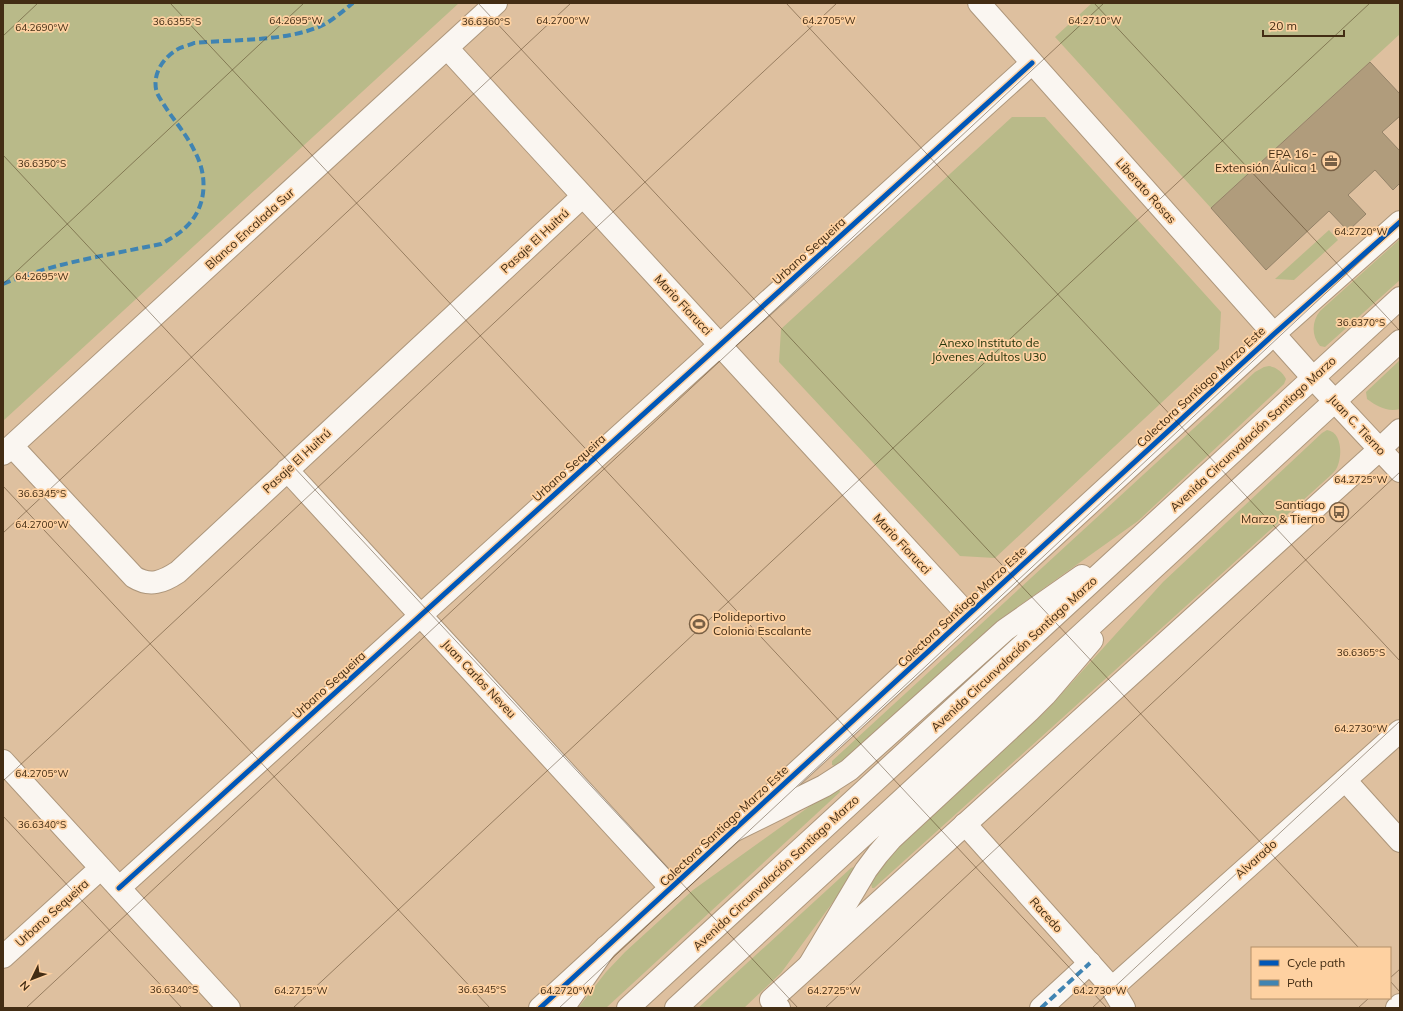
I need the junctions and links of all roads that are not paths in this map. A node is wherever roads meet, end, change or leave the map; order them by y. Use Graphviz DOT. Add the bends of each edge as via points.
graph roads {
  1 [pos="496,3"];
  2 [pos="978,3"];
  3 [pos="447,48"];
  4 [pos="1032,63"];
  5 [pos="583,196"];
  6 [pos="1400,222"];
  7 [pos="1400,298"];
  8 [pos="1274,334"];
  9 [pos="1400,341"];
  10 [pos="720,345"];
  11 [pos="1314,378"];
  12 [pos="1335,401"];
  13 [pos="1400,430"];
  14 [pos="1380,449"];
  15 [pos="8,450"];
  16 [pos="287,470"];
  17 [pos="1400,471"];
  18 [pos="1151,528"];
  19 [pos="1158,564"];
  20 [pos="968,615"];
  21 [pos="421,616"];
  22 [pos="1400,731"];
  23 [pos="3,761"];
  24 [pos="1345,780"];
  25 [pos="965,824"];
  26 [pos="731,832"];
  27 [pos="1400,841"];
  28 [pos="101,868"];
  29 [pos="120,888"];
  30 [pos="671,888"];
  31 [pos="606,947"];
  32 [pos="3,957"];
  33 [pos="1090,963"];
  34 [pos="810,964"];
  35 [pos="1112,988"];
  36 [pos="771,1005"];
  37 [pos="1400,1005"];
  38 [pos="229,1008"];
  39 [pos="540,1008"];
  40 [pos="563,1008"];
  41 [pos="628,1008"];
  42 [pos="676,1008"];
  43 [pos="1041,1008"];
  44 [pos="1124,1008"];
  45 [pos="1397,1008"];
  1 -- 3 [label="main road, Blanco Encalada Sur"];
  2 -- 4 [label="main road, Liberato Rosas"];
  3 -- 5 [label="main road, Mario Fiorucci"];
  3 -- 15 [label="main road, Blanco Encalada Sur"];
  4 -- 8 [label="main road, Liberato Rosas"];
  4 -- 10 [label="main road, Urbano Sequeira"];
  5 -- 10 [label="main road, Mario Fiorucci"];
  5 -- 16 [label="main road, Pasaje El Huitrú"];
  6 -- 8 [label="main road, Colectora Santiago Marzo Este"];
  7 -- 11 [label="main road, Avenida Circunvalación Santiago Marzo"];
  8 -- 11 [label="main road, Liberato Rosas"];
  8 -- 20 [label="main road, Colectora Santiago Marzo Este"];
  9 -- 12 [label="main road"];
  10 -- 20 [label="main road, Mario Fiorucci"];
  10 -- 21 [label="main road, Urbano Sequeira"];
  11 -- 12 [label="main road, Juan C. Tierno"];
  11 -- 18 [label="main road, Avenida Circunvalación Santiago Marzo"];
  12 -- 14 [label="main road, Juan C. Tierno"];
  12 -- 19 [label="main road"];
  13 -- 14 [label="main road"];
  14 -- 17 [label="main road, Juan C. Tierno"];
  14 -- 25 [label="main road"];
  15 -- 16 [label="main road, Pasaje El Huitrú" via="128,572 147,583 161,582 178,572"];
  16 -- 21 [label="main road, Juan Carlos Neveu"];
  18 -- 26 [label="main road" via="1005,630 849,770 824,786"];
  18 -- 41 [label="main road, Avenida Circunvalación Santiago Marzo"];
  19 -- 34 [label="main road" via="1037,704 878,854"];
  19 -- 42 [label="main road"];
  20 -- 26 [label="main road, Colectora Santiago Marzo Este"];
  21 -- 29 [label="main road, Urbano Sequeira"];
  21 -- 30 [label="main road, Juan Carlos Neveu"];
  22 -- 24 [label="main road, Alvarado"];
  23 -- 28 [label="main road"];
  24 -- 27 [label="main road"];
  24 -- 35 [label="main road, Alvarado"];
  25 -- 33 [label="main road, Racedo"];
  25 -- 34 [label="main road"];
  26 -- 30 [label="main road, Colectora Santiago Marzo Este"];
  28 -- 29 [label="main road"];
  28 -- 32 [label="main road, Urbano Sequeira"];
  29 -- 38 [label="main road"];
  30 -- 31 [label="main road, Colectora Santiago Marzo Este"];
  31 -- 39 [label="main road, Colectora Santiago Marzo Este"];
  31 -- 40 [label="main road"];
  33 -- 35 [label="main road, Racedo"];
  33 -- 43 [label="main road"];
  34 -- 36 [label="main road"];
  35 -- 44 [label="main road, Racedo"];
  37 -- 45 [label="main road"];
}
